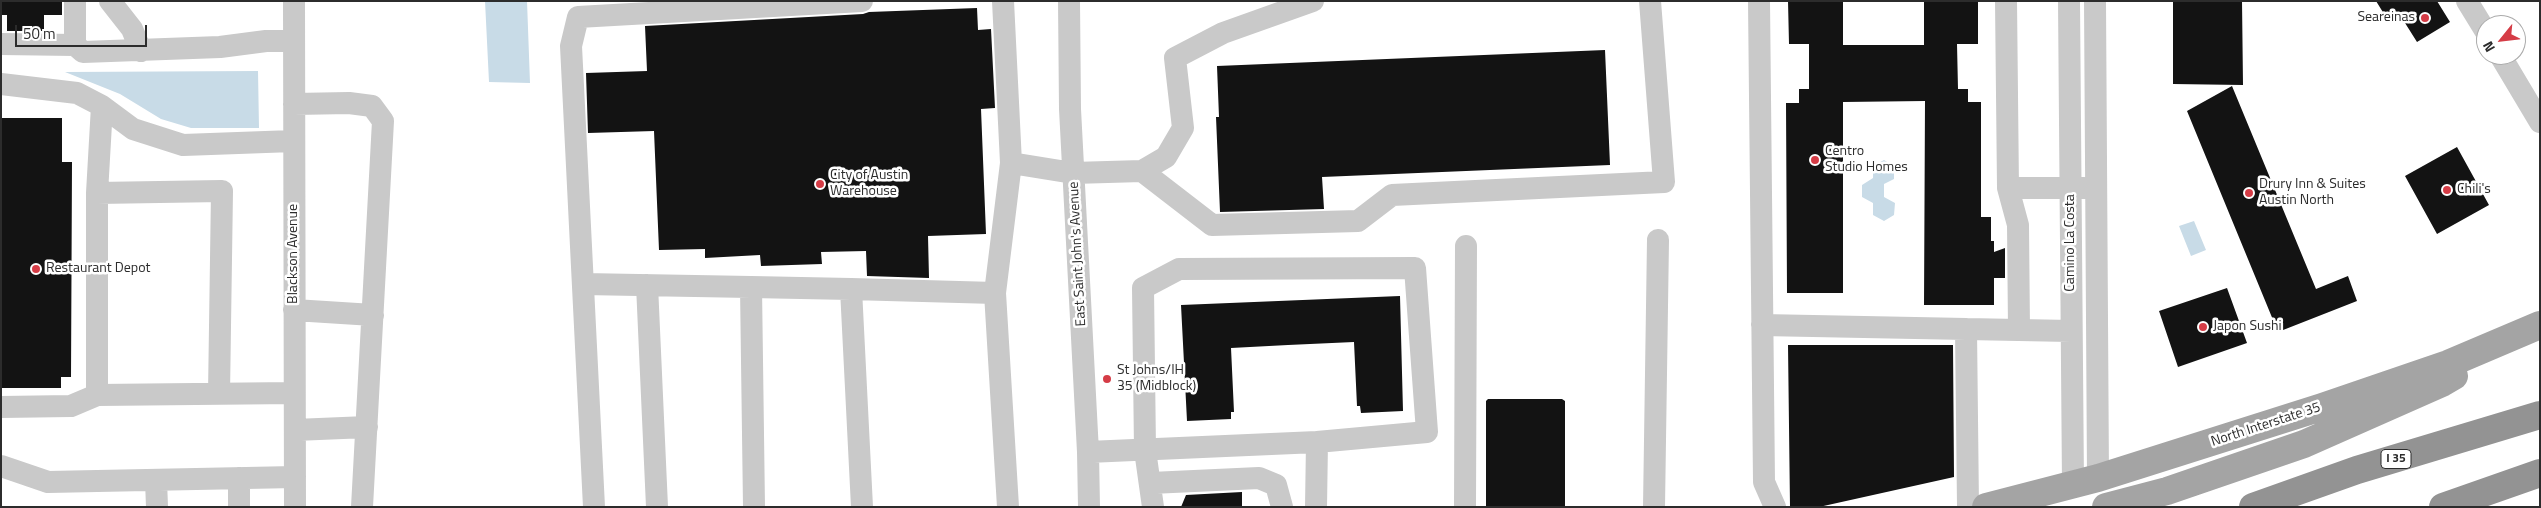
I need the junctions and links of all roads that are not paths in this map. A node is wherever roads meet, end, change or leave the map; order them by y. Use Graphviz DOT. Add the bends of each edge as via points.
graph roads {
  1 [pos="75,1"];
  2 [pos="110,1"];
  3 [pos="294,1"];
  4 [pos="862,1"];
  5 [pos="1003,1"];
  6 [pos="1069,1"];
  7 [pos="1313,1"];
  8 [pos="1650,1"];
  9 [pos="1759,1"];
  10 [pos="2006,1"];
  11 [pos="2069,1"];
  12 [pos="2095,1"];
  13 [pos="2467,1"];
  14 [pos="2476,16"];
  15 [pos="294,41"];
  16 [pos="1,44"];
  17 [pos="75,45"];
  18 [pos="141,51"];
  19 [pos="2506,65"];
  20 [pos="1,84"];
  21 [pos="294,104"];
  22 [pos="102,106"];
  23 [pos="2540,122"];
  24 [pos="293,141"];
  25 [pos="1011,163"];
  26 [pos="1142,171"];
  27 [pos="1073,173"];
  28 [pos="2008,188"];
  29 [pos="2070,188"];
  30 [pos="2096,188"];
  31 [pos="97,193"];
  32 [pos="1658,240"];
  33 [pos="1466,246"];
  34 [pos="583,284"];
  35 [pos="647,285"];
  36 [pos="751,288"];
  37 [pos="851,289"];
  38 [pos="995,293"];
  39 [pos="294,310"];
  40 [pos="373,315"];
  41 [pos="1762,325"];
  42 [pos="1966,329"];
  43 [pos="2019,330"];
  44 [pos="2528,330"];
  45 [pos="2072,331"];
  46 [pos="294,393"];
  47 [pos="219,394"];
  48 [pos="97,395"];
  49 [pos="1,407"];
  50 [pos="2540,415"];
  51 [pos="367,427"];
  52 [pos="295,430"];
  53 [pos="1317,442"];
  54 [pos="1145,450"];
  55 [pos="1088,452"];
  56 [pos="1,466"];
  57 [pos="2540,474"];
  58 [pos="295,477"];
  59 [pos="239,478"];
  60 [pos="156,480"];
  61 [pos="2085,482"];
  62 [pos="1151,483"];
  63 [pos="157,507"];
  64 [pos="239,507"];
  65 [pos="295,507"];
  66 [pos="362,507"];
  67 [pos="594,507"];
  68 [pos="657,507"];
  69 [pos="754,507"];
  70 [pos="862,507"];
  71 [pos="1008,507"];
  72 [pos="1089,507"];
  73 [pos="1153,507"];
  74 [pos="1282,507"];
  75 [pos="1316,507"];
  76 [pos="1465,507"];
  77 [pos="1654,507"];
  78 [pos="1775,507"];
  79 [pos="1968,507"];
  80 [pos="1986,507"];
  81 [pos="2106,507"];
  82 [pos="2253,507"];
  83 [pos="2444,507"];
  1 -- 17 [label="street"];
  2 -- 18 [label="street" via="132,29"];
  3 -- 15 [label="street, Blackson Avenue"];
  4 -- 34 [label="street" via="578,17 570,46"];
  5 -- 25 [label="street"];
  6 -- 27 [label="street, East Saint John's Avenue"];
  7 -- 26 [label="street" via="1223,33 1175,58 1183,128 1166,157"];
  8 -- 26 [label="street" via="1664,182 1392,194 1358,221 1212,225"];
  9 -- 41 [label="street"];
  10 -- 28 [label="street"];
  11 -- 29 [label="street, Camino La Costa"];
  12 -- 30 [label="street, Camino La Costa"];
  13 -- 14 [label="street"];
  15 -- 18 [label="street"];
  15 -- 21 [label="street, Blackson Avenue"];
  16 -- 17 [label="street"];
  17 -- 18 [label="street" via="83,52"];
  19 -- 23 [label="street"];
  20 -- 22 [label="street" via="77,93"];
  21 -- 24 [label="street, Blackson Avenue"];
  21 -- 40 [label="street" via="372,106 384,121"];
  22 -- 24 [label="street" via="133,129 184,145"];
  22 -- 31 [label="street"];
  24 -- 39 [label="street, Blackson Avenue"];
  25 -- 27 [label="street"];
  25 -- 38 [label="street"];
  26 -- 27 [label="street"];
  27 -- 55 [label="street, East Saint John's Avenue"];
  28 -- 29 [label="street"];
  28 -- 43 [label="street" via="2018,225"];
  29 -- 30 [label="street"];
  29 -- 45 [label="street, Camino La Costa"];
  30 -- 61 [label="street, Camino La Costa"];
  31 -- 47 [label="street" via="222,191"];
  31 -- 48 [label="street"];
  32 -- 77 [label="street"];
  33 -- 76 [label="street"];
  34 -- 35 [label="street"];
  34 -- 67 [label="street"];
  35 -- 36 [label="street"];
  35 -- 68 [label="street"];
  36 -- 37 [label="street"];
  36 -- 69 [label="street"];
  37 -- 38 [label="street"];
  37 -- 70 [label="street"];
  38 -- 71 [label="street"];
  39 -- 40 [label="street"];
  39 -- 46 [label="street, Blackson Avenue"];
  40 -- 51 [label="street"];
  41 -- 42 [label="street"];
  41 -- 78 [label="street" via="1764,482"];
  42 -- 43 [label="street"];
  42 -- 79 [label="street"];
  43 -- 45 [label="street"];
  44 -- 61 [label="main road, North Interstate 35" via="2448,364"];
  44 -- 81 [label="main road" via="2442,383 2304,444 2167,491"];
  45 -- 61 [label="street, Camino La Costa"];
  46 -- 47 [label="street"];
  46 -- 52 [label="street, Blackson Avenue"];
  47 -- 48 [label="street"];
  48 -- 49 [label="street" via="71,406"];
  50 -- 82 [label="highway, I 35" via="2357,470"];
  51 -- 52 [label="street"];
  51 -- 66 [label="street"];
  52 -- 58 [label="street, Blackson Avenue"];
  53 -- 54 [label="street"];
  53 -- 54 [label="street" via="1427,432 1415,268 1179,269 1143,288"];
  53 -- 75 [label="street"];
  54 -- 55 [label="street"];
  54 -- 62 [label="street"];
  55 -- 72 [label="street, East Saint John's Avenue"];
  56 -- 60 [label="street" via="48,482"];
  57 -- 83 [label="highway"];
  58 -- 59 [label="street"];
  58 -- 65 [label="street, Blackson Avenue"];
  59 -- 60 [label="street"];
  59 -- 64 [label="street"];
  60 -- 63 [label="street"];
  61 -- 80 [label="main road, North Interstate 35"];
  62 -- 73 [label="street"];
  62 -- 74 [label="street" via="1259,478 1276,485"];
}
